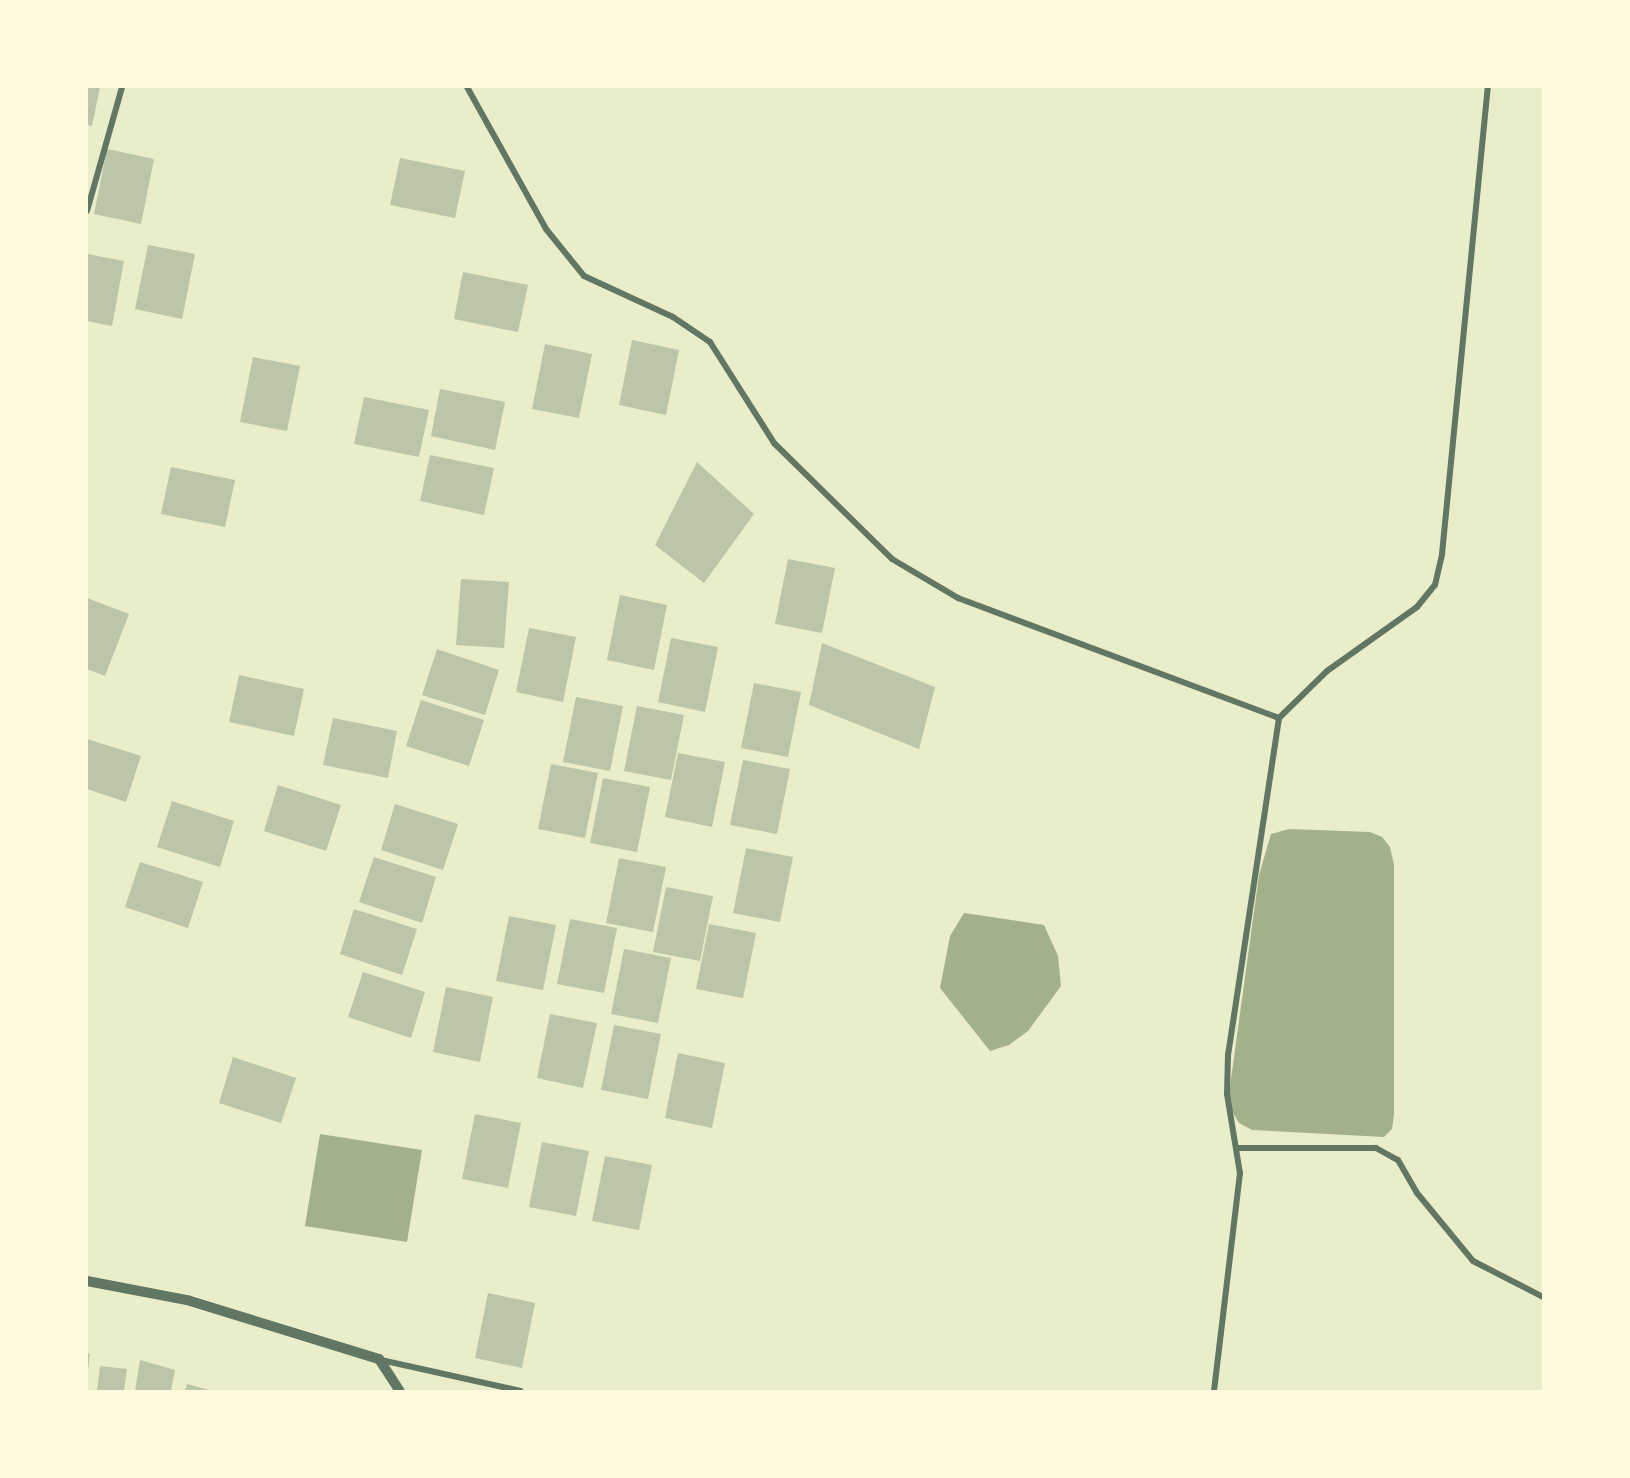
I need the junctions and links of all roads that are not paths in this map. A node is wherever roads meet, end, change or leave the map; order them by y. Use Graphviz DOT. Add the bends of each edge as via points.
graph roads {
  1 [pos="122,87"];
  2 [pos="467,87"];
  3 [pos="1488,87"];
  4 [pos="87,212"];
  5 [pos="1279,718"];
  6 [pos="1237,1148"];
  7 [pos="87,1281"];
  8 [pos="1543,1298"];
  9 [pos="379,1359"];
  10 [pos="400,1391"];
  11 [pos="521,1391"];
  12 [pos="1214,1391"];
  1 -- 4 [label="street"];
  2 -- 5 [label="street" via="546,229 584,276 673,317 710,342 774,443 892,560 958,598"];
  3 -- 5 [label="street" via="1442,554 1435,585 1417,607 1327,670"];
  5 -- 6 [label="street" via="1228,1054 1227,1094"];
  6 -- 8 [label="street" via="1376,1148 1398,1160 1417,1193 1473,1261"];
  6 -- 12 [label="street" via="1240,1173"];
  7 -- 9 [label="street" via="187,1300"];
  9 -- 10 [label="street"];
  9 -- 11 [label="street"];
}
